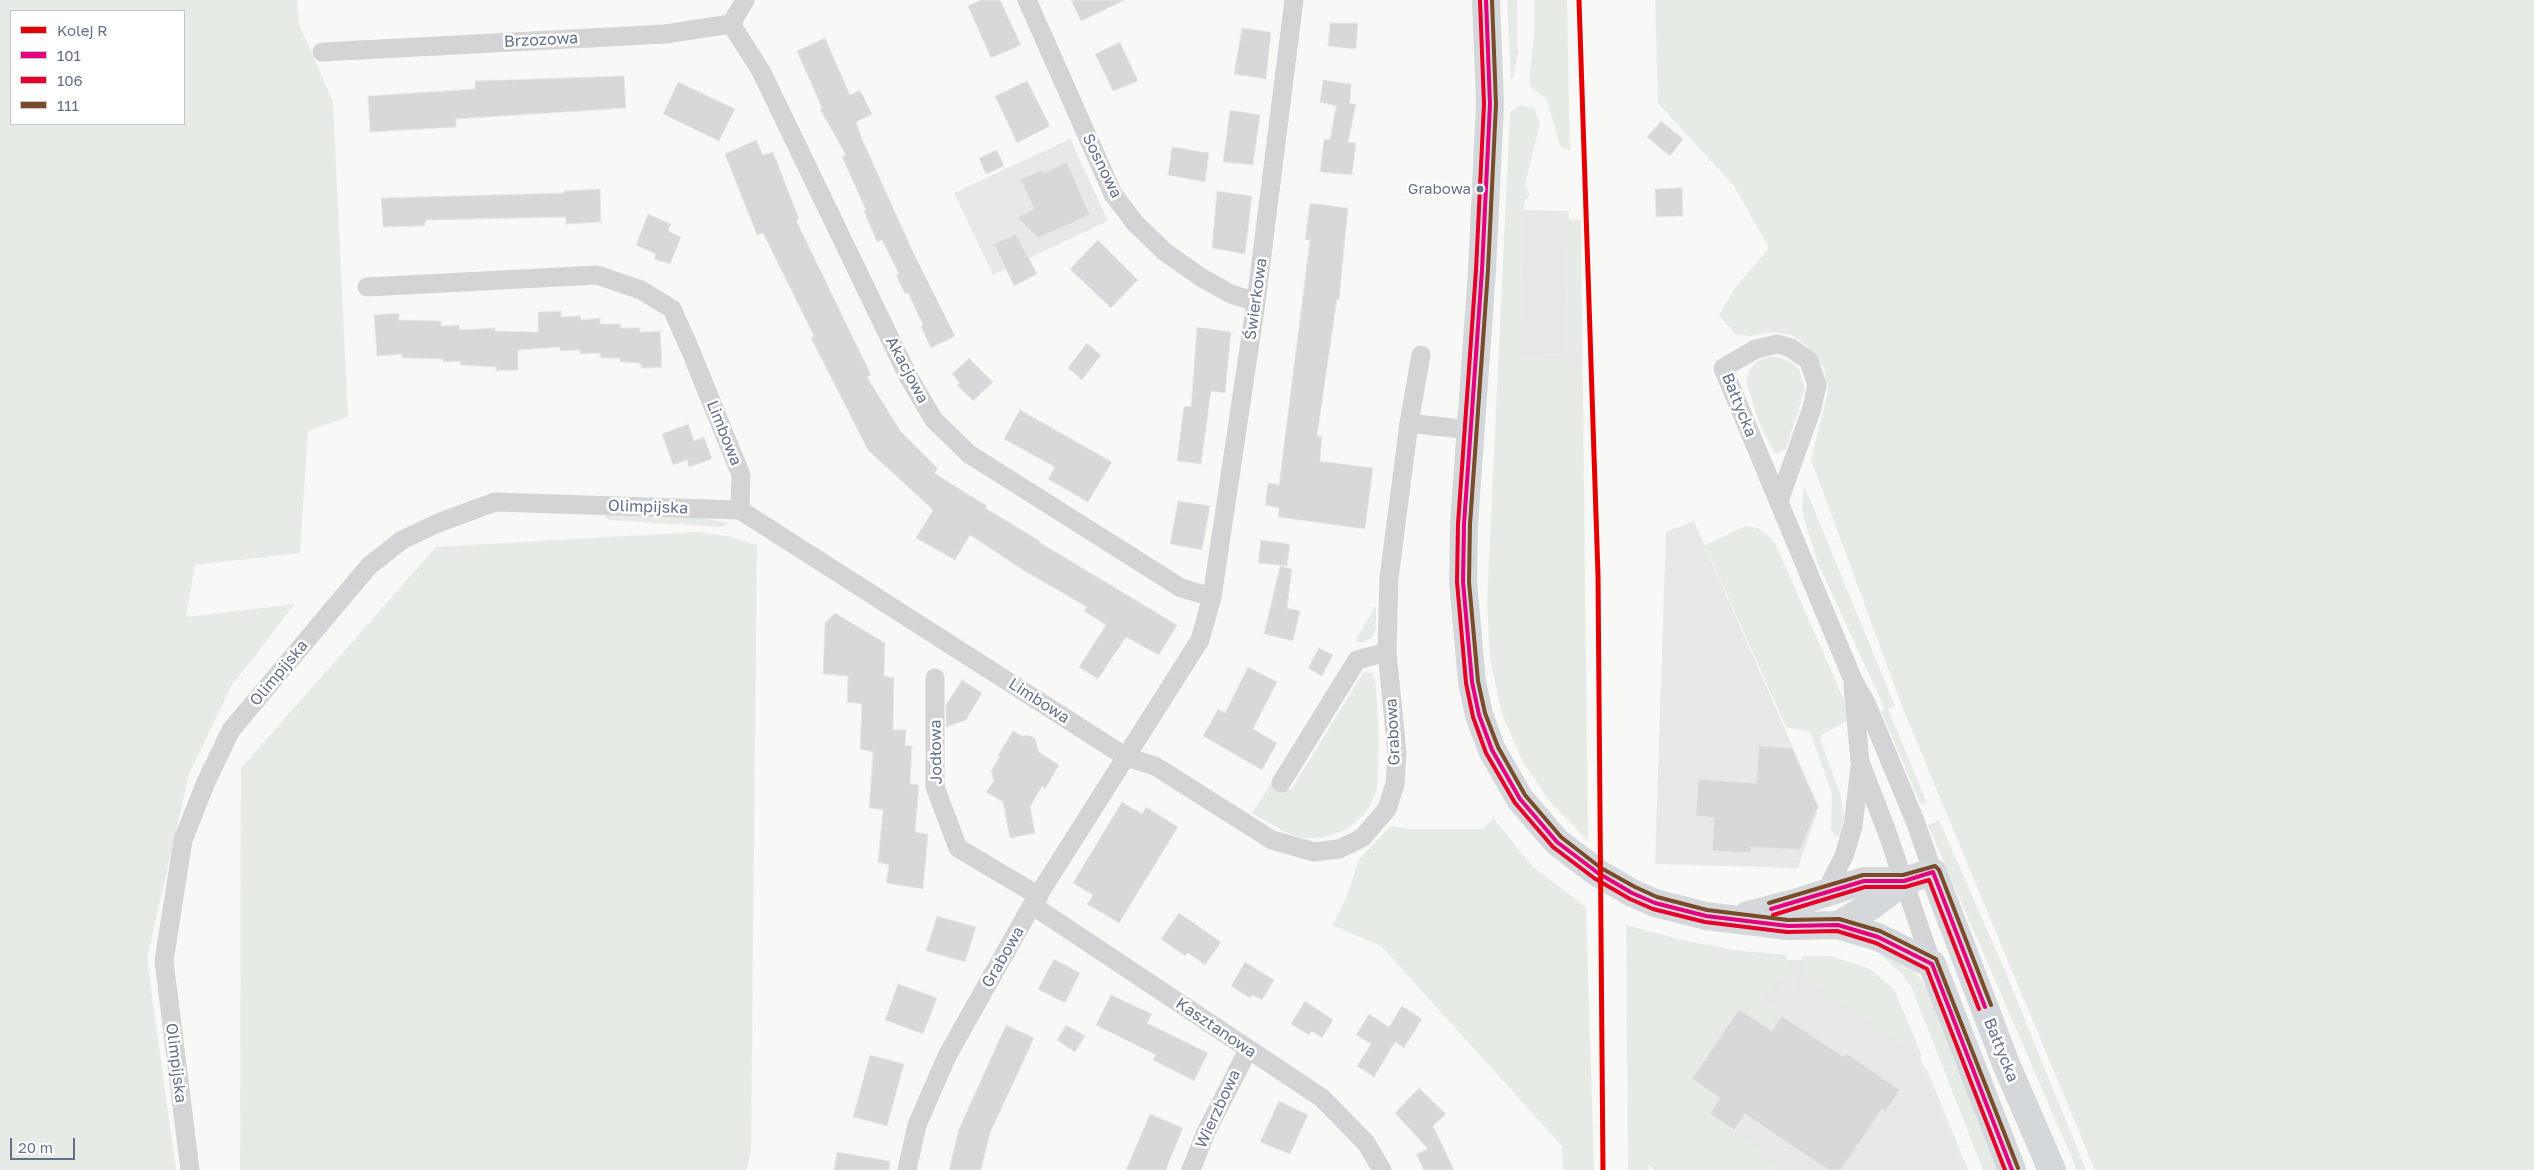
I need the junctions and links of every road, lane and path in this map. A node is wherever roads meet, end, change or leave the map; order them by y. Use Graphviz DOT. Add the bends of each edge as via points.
graph roads {
  1 [pos="745,0"];
  2 [pos="1027,0"];
  3 [pos="1294,0"];
  4 [pos="1486,0"];
  5 [pos="731,24"];
  6 [pos="322,52"];
  7 [pos="367,287"];
  8 [pos="1256,302"];
  9 [pos="1421,354"];
  10 [pos="1409,423"];
  11 [pos="1470,430"];
  12 [pos="1779,501"];
  13 [pos="740,510"];
  14 [pos="1212,597"];
  15 [pos="1387,652"];
  16 [pos="935,678"];
  17 [pos="1853,680"];
  18 [pos="1126,757"];
  19 [pos="1860,762"];
  20 [pos="1282,784"];
  21 [pos="1933,872"];
  22 [pos="1904,881"];
  23 [pos="1825,893"];
  24 [pos="1035,900"];
  25 [pos="1732,918"];
  26 [pos="1838,925"];
  27 [pos="1932,964"];
  28 [pos="1248,1050"];
  29 [pos="190,1170"];
  30 [pos="907,1170"];
  31 [pos="1191,1170"];
  32 [pos="1382,1170"];
  33 [pos="2012,1170"];
  34 [pos="2052,1170"];
  1 -- 5 [label="street"];
  2 -- 8 [label="street, Sosnowa" via="1113,194 1135,223 1165,252 1231,294"];
  3 -- 8 [label="street, Świerkowa"];
  4 -- 11 [label="main road" via="1490,104"];
  5 -- 6 [label="street, Brzozowa" via="665,34"];
  5 -- 14 [label="street, Akacjowa" via="761,71 909,378 934,420 969,454 1181,588"];
  7 -- 13 [label="street, Limbowa" via="597,275 641,290 672,309 686,340 741,475"];
  8 -- 14 [label="street, Świerkowa"];
  9 -- 10 [label="street, Grabowa"];
  10 -- 11 [label="street"];
  10 -- 15 [label="street, Grabowa" via="1389,578"];
  11 -- 25 [label="main road" via="1463,582 1468,656 1479,714 1498,762 1520,799 1557,842 1587,866 1655,903"];
  12 -- 12 [label="street, Bałtycka" via="1817,385 1809,361 1801,353 1778,344 1756,349 1722,368"];
  12 -- 17 [label="street, Bałtycka"];
  13 -- 18 [label="street, Limbowa"];
  13 -- 29 [label="street, Olimpijska" via="495,502 438,523 402,540 369,566 231,730 183,840 164,961"];
  14 -- 18 [label="street, Grabowa" via="1200,640"];
  15 -- 18 [label="street, Grabowa" via="1396,753 1395,784 1387,809 1374,826 1362,838 1339,849 1314,852 1272,840 1155,766"];
  15 -- 20 [label="street" via="1358,660"];
  16 -- 24 [label="street, Jodłowa" via="935,787 958,848"];
  17 -- 19 [label="street, Bałtycka"];
  17 -- 21 [label="street, Bałtycka" via="1866,703"];
  18 -- 24 [label="street, Grabowa"];
  19 -- 22 [label="street, Bałtycka"];
  19 -- 23 [label="street, Bałtycka" via="1853,826 1844,856"];
  21 -- 22 [label="main road"];
  21 -- 34 [label="main road, Bałtycka" via="2006,1064"];
  22 -- 23 [label="main road" via="1864,881"];
  22 -- 26 [label="main road"];
  22 -- 27 [label="street, Bałtycka"];
  23 -- 25 [label="main road"];
  24 -- 28 [label="street, Kasztanowa"];
  24 -- 30 [label="street, Grabowa" via="946,1056 917,1125"];
  25 -- 26 [label="main road" via="1788,926"];
  26 -- 27 [label="main road" via="1878,937"];
  27 -- 33 [label="main road, Bałtycka"];
  28 -- 31 [label="street, Wierzbowa"];
  28 -- 32 [label="street, Kasztanowa" via="1322,1098 1366,1143"];
}
